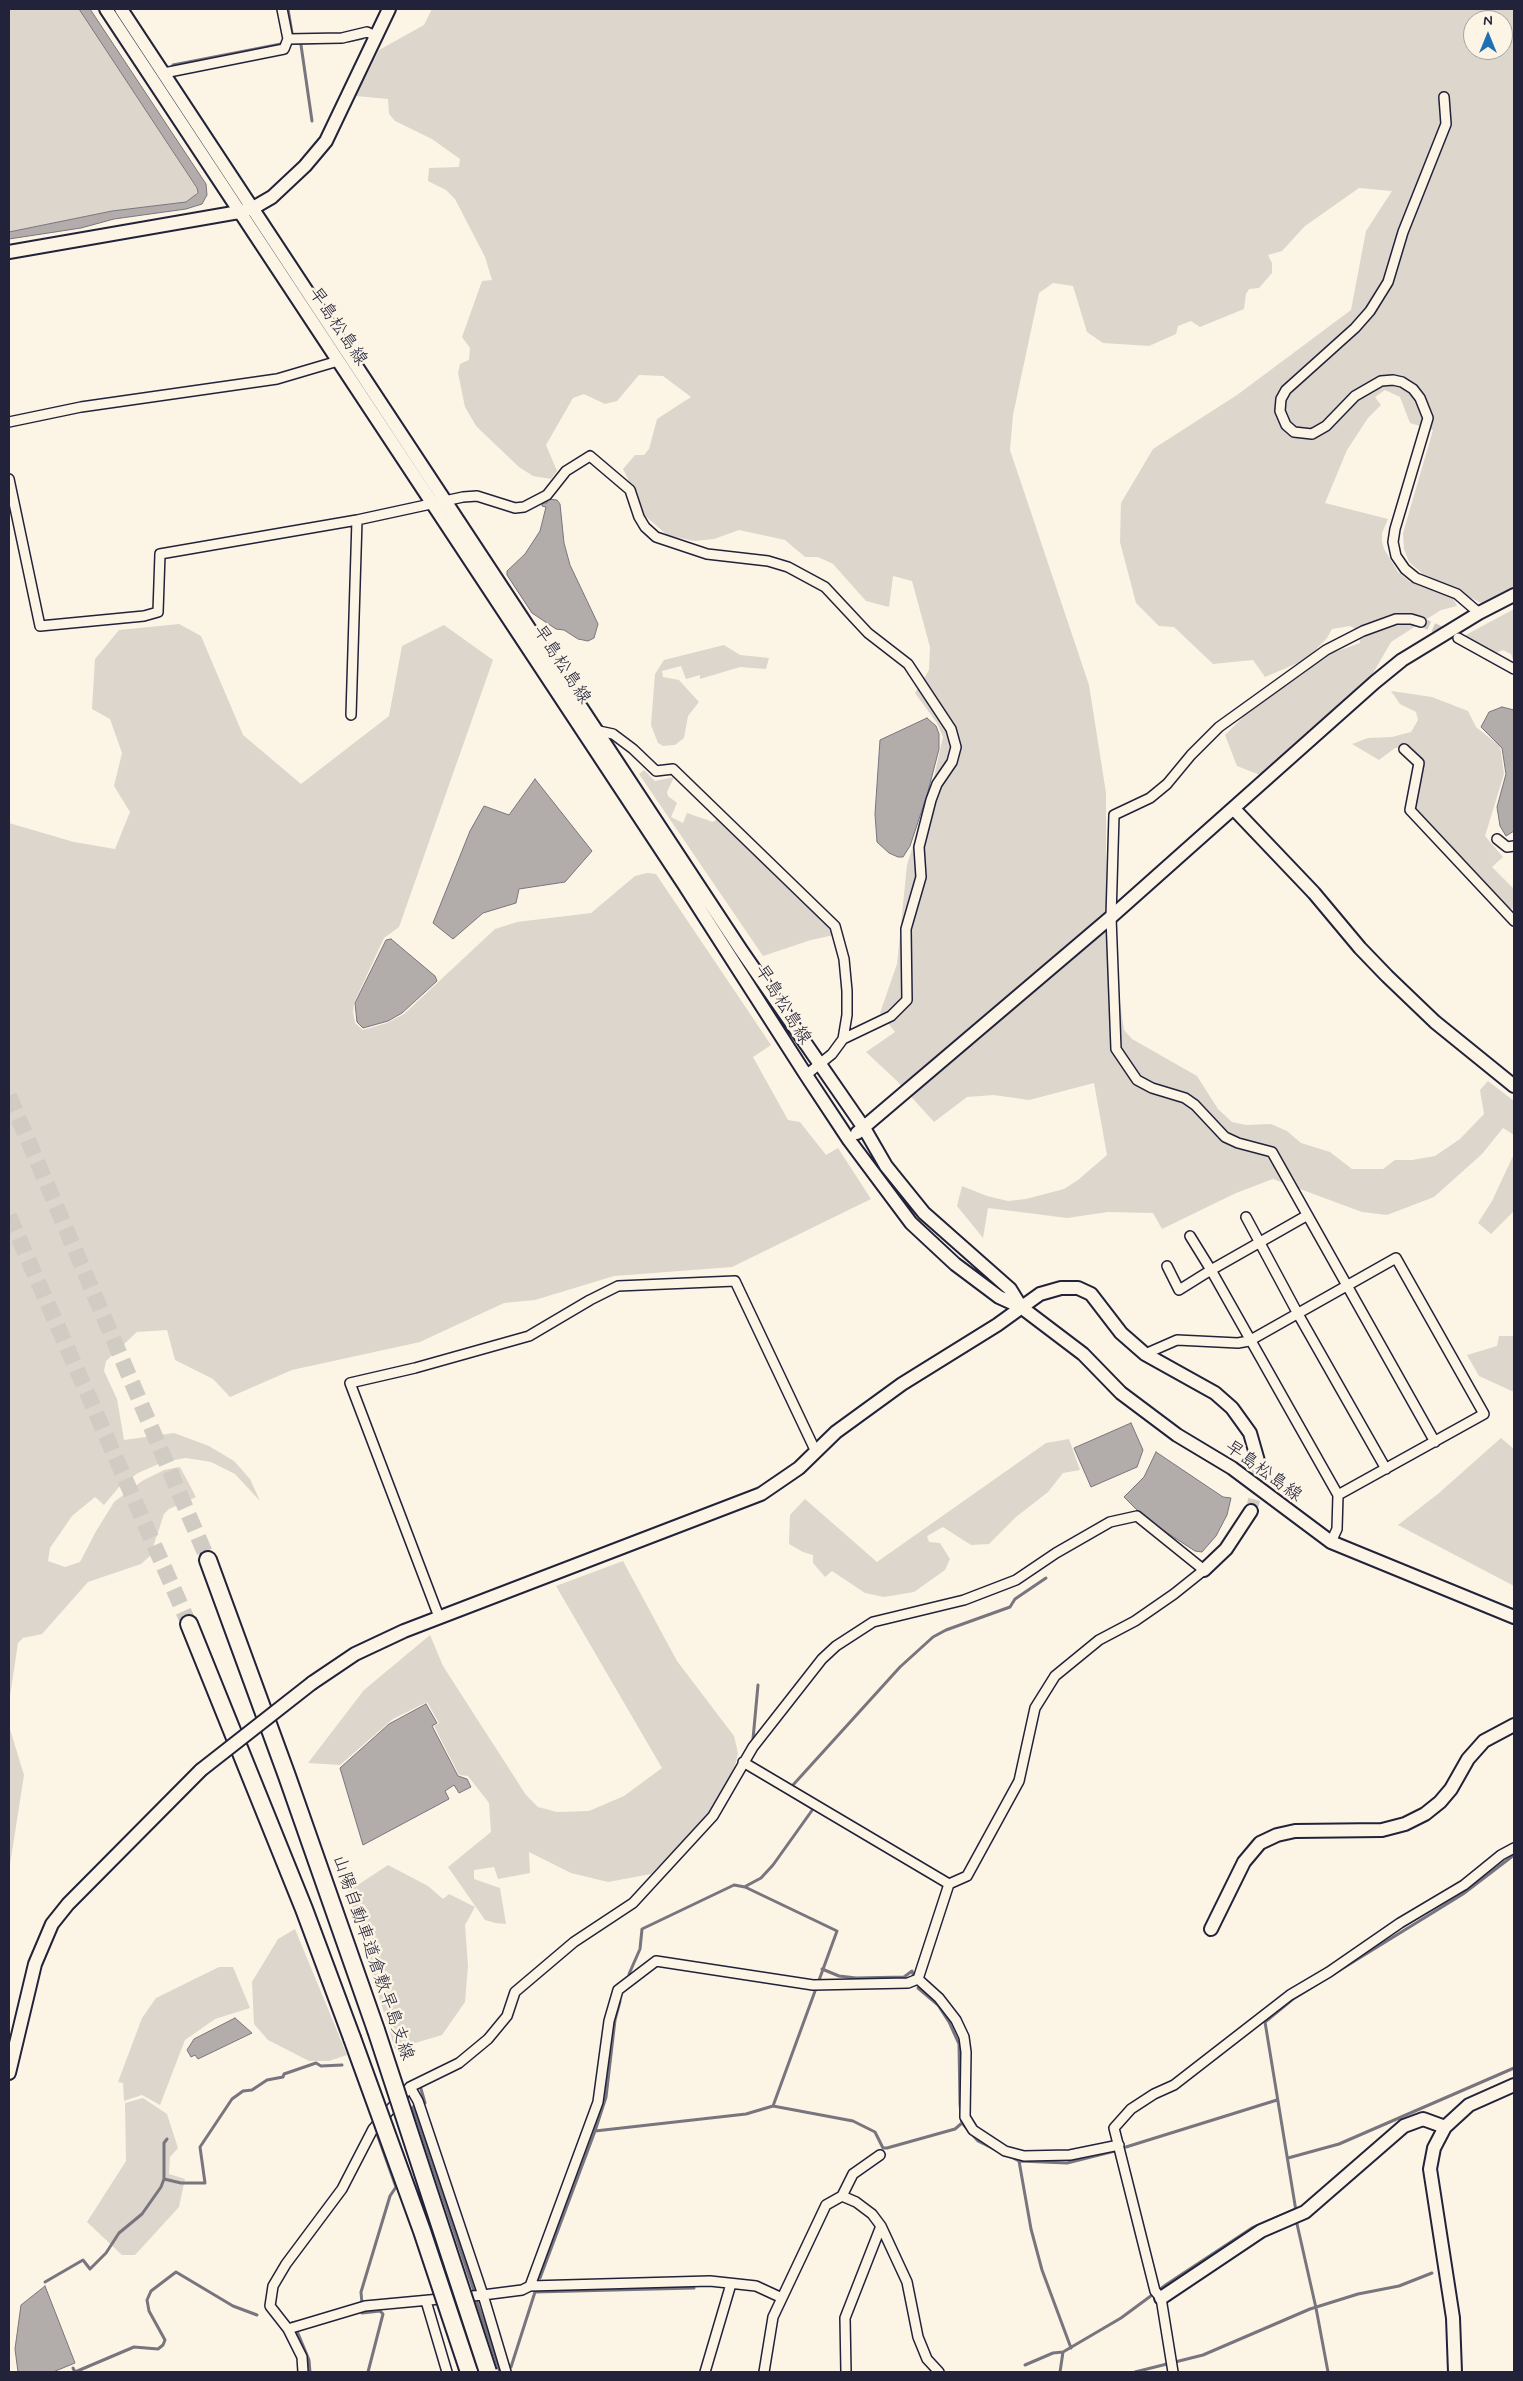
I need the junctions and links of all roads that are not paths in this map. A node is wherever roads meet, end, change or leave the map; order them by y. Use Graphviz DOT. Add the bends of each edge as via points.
graph roads {
  1 [pos="106,9"];
  2 [pos="122,9"];
  3 [pos="282,9"];
  4 [pos="389,9"];
  5 [pos="376,36"];
  6 [pos="290,41"];
  7 [pos="164,73"];
  8 [pos="1444,97"];
  9 [pos="253,208"];
  10 [pos="239,212"];
  11 [pos="9,252"];
  12 [pos="338,361"];
  13 [pos="9,422"];
  14 [pos="9,480"];
  15 [pos="441,503"];
  16 [pos="357,520"];
  17 [pos="1514,595"];
  18 [pos="1479,613"];
  19 [pos="1421,622"];
  20 [pos="1458,638"];
  21 [pos="1514,669"];
  22 [pos="351,715"];
  23 [pos="599,731"];
  24 [pos="1404,748"];
  25 [pos="1234,809"];
  26 [pos="1497,838"];
  27 [pos="1514,846"];
  28 [pos="1111,917"];
  29 [pos="1514,921"];
  30 [pos="843,1039"];
  31 [pos="820,1065"];
  32 [pos="806,1075"];
  33 [pos="1514,1086"];
  34 [pos="864,1128"];
  35 [pos="849,1140"];
  36 [pos="1306,1216"];
  37 [pos="1246,1217"];
  38 [pos="1190,1236"];
  39 [pos="1260,1242"];
  40 [pos="1167,1266"];
  41 [pos="1211,1270"];
  42 [pos="1346,1287"];
  43 [pos="1021,1307"];
  44 [pos="1298,1314"];
  45 [pos="1249,1341"];
  46 [pos="1145,1354"];
  47 [pos="1435,1442"];
  48 [pos="816,1452"];
  49 [pos="1258,1462"];
  50 [pos="1386,1469"];
  51 [pos="1338,1496"];
  52 [pos="1251,1511"];
  53 [pos="1331,1542"];
  54 [pos="208,1560"];
  55 [pos="1204,1570"];
  56 [pos="439,1617"];
  57 [pos="1514,1617"];
  58 [pos="189,1624"];
  59 [pos="1514,1725"];
  60 [pos="743,1762"];
  61 [pos="1514,1848"];
  62 [pos="949,1884"];
  63 [pos="1211,1929"];
  64 [pos="918,1979"];
  65 [pos="9,2073"];
  66 [pos="1514,2085"];
  67 [pos="410,2087"];
  68 [pos="1445,2127"];
  69 [pos="1119,2145"];
  70 [pos="880,2154"];
  71 [pos="842,2196"];
  72 [pos="880,2226"];
  73 [pos="731,2284"];
  74 [pos="530,2286"];
  75 [pos="483,2295"];
  76 [pos="1158,2295"];
  77 [pos="782,2298"];
  78 [pos="426,2301"];
  79 [pos="288,2329"];
  80 [pos="303,2372"];
  81 [pos="447,2372"];
  82 [pos="469,2372"];
  83 [pos="488,2372"];
  84 [pos="506,2372"];
  85 [pos="706,2372"];
  86 [pos="764,2372"];
  87 [pos="846,2372"];
  88 [pos="939,2372"];
  89 [pos="1173,2372"];
  90 [pos="1455,2372"];
  1 -- 10 [label="street, 早島松島線"];
  2 -- 7 [label="street, 早島松島線"];
  3 -- 6 [label="street"];
  4 -- 5 [label="street"];
  5 -- 6 [label="street" via="367,32 342,38"];
  5 -- 9 [label="street" via="326,141 281,189"];
  6 -- 7 [label="street"];
  7 -- 9 [label="street, 早島松島線"];
  8 -- 18 [label="street" via="1446,124 1403,232 1388,282 1355,328 1286,390 1280,412 1286,425 1294,432 1312,434 1326,426 1355,396 1381,381 1402,382 1413,389 1428,418 1395,529 1396,556 1416,578 1457,594"];
  9 -- 10 [label="street"];
  9 -- 15 [label="street, 早島松島線"];
  10 -- 11 [label="street"];
  10 -- 12 [label="street, 早島松島線"];
  12 -- 13 [label="street" via="277,379 81,407"];
  12 -- 15 [label="street, 早島松島線"];
  14 -- 16 [label="street" via="40,626 158,612 160,554"];
  15 -- 16 [label="street"];
  15 -- 23 [label="street, 早島松島線"];
  15 -- 30 [label="street" via="477,496 516,508 524,507 547,495 566,471 590,456 630,490 639,517 656,536 708,554 768,561 805,575 825,587 868,634 908,664 951,729 956,747 952,762 931,800 919,848 921,877 906,929 908,1000 891,1016"];
  15 -- 32 [label="street, 早島松島線"];
  16 -- 22 [label="street"];
  17 -- 18 [label="street"];
  18 -- 25 [label="street" via="1402,660"];
  19 -- 28 [label="street" via="1396,619 1326,650 1219,727 1168,784 1150,798 1114,814"];
  20 -- 21 [label="street"];
  23 -- 30 [label="street" via="612,734 656,771 673,769 835,926 844,958 847,1014"];
  23 -- 31 [label="street, 早島松島線"];
  24 -- 29 [label="street" via="1418,763 1410,810"];
  25 -- 28 [label="street"];
  25 -- 33 [label="street" via="1387,976 1435,1022"];
  26 -- 27 [label="street" via="1507,848"];
  28 -- 34 [label="street"];
  28 -- 36 [label="street" via="1116,1050 1132,1075 1152,1088 1195,1105 1225,1137 1272,1152"];
  30 -- 31 [label="street"];
  31 -- 32 [label="street"];
  31 -- 34 [label="street, 早島松島線"];
  32 -- 35 [label="street, 早島松島線"];
  34 -- 35 [label="street"];
  34 -- 43 [label="street, 早島松島線" via="886,1166 924,1213 1010,1289"];
  35 -- 43 [label="street, 早島松島線" via="910,1223 955,1264 999,1296"];
  36 -- 39 [label="street"];
  36 -- 42 [label="street"];
  37 -- 39 [label="street"];
  38 -- 41 [label="street"];
  39 -- 41 [label="street"];
  39 -- 44 [label="street"];
  40 -- 41 [label="street" via="1179,1290"];
  41 -- 45 [label="street"];
  42 -- 44 [label="street"];
  42 -- 47 [label="street"];
  42 -- 47 [label="street" via="1396,1258 1484,1414"];
  43 -- 46 [label="street" via="1040,1294 1061,1288 1078,1288 1091,1294 1121,1333"];
  43 -- 48 [label="street" via="902,1384 836,1432"];
  43 -- 53 [label="street, 早島松島線" via="1083,1354 1121,1393 1177,1435 1232,1468"];
  44 -- 45 [label="street"];
  44 -- 50 [label="street"];
  45 -- 46 [label="street" via="1177,1340"];
  45 -- 51 [label="street"];
  46 -- 49 [label="street" via="1215,1393 1232,1408 1250,1433"];
  47 -- 50 [label="street"];
  48 -- 56 [label="street" via="781,1483 737,1505"];
  48 -- 56 [label="street" via="735,1281 618,1286 529,1336 350,1383"];
  50 -- 51 [label="street"];
  51 -- 53 [label="street" via="1337,1530"];
  52 -- 55 [label="street" via="1226,1550"];
  53 -- 57 [label="street, 早島松島線"];
  54 -- 83 [label="highway, 山陽自動車道倉敷早島支線, bridge" via="376,2030"];
  55 -- 60 [label="street" via="1137,1516 1110,1522 1016,1580 964,1600 872,1622 822,1659"];
  55 -- 62 [label="street" via="1135,1621 1098,1640 1055,1676 1035,1708 1019,1781 967,1876"];
  56 -- 65 [label="street, bridge" via="378,1642 341,1662 312,1683 201,1770 68,1904 52,1924 35,1964"];
  58 -- 82 [label="highway, bridge" via="352,2038"];
  59 -- 63 [label="street" via="1484,1741 1440,1802 1405,1824 1382,1830 1295,1830 1260,1843 1244,1862"];
  60 -- 62 [label="street"];
  60 -- 67 [label="street" via="713,1816 633,1903 574,1942 515,1992 507,2016 488,2039 459,2063"];
  61 -- 69 [label="street" via="1464,1885 1290,1995 1174,2085 1131,2109 1114,2128"];
  62 -- 64 [label="street"];
  64 -- 69 [label="street" via="939,1998 964,2037 965,2117 973,2130 1005,2151 1024,2156 1070,2155"];
  64 -- 74 [label="street" via="908,1983 816,1986 656,1961 618,1990 609,2021 598,2102"];
  66 -- 68 [label="street" via="1469,2105"];
  67 -- 75 [label="street" via="418,2101"];
  67 -- 79 [label="street" via="373,2129 342,2188 286,2264 274,2286 270,2306"];
  68 -- 76 [label="street" via="1423,2119 1404,2126 1306,2212 1261,2231"];
  68 -- 90 [label="street" via="1434,2148 1430,2169 1453,2318"];
  69 -- 76 [label="street"];
  70 -- 71 [label="street" via="853,2174"];
  71 -- 72 [label="street" via="872,2214"];
  71 -- 77 [label="street" via="826,2205"];
  72 -- 87 [label="street" via="845,2318"];
  72 -- 88 [label="street" via="907,2282 918,2337 927,2359"];
  73 -- 74 [label="street" via="710,2281"];
  73 -- 77 [label="street" via="756,2286"];
  73 -- 85 [label="street"];
  74 -- 75 [label="street"];
  75 -- 78 [label="street"];
  75 -- 84 [label="street"];
  76 -- 89 [label="street"];
  77 -- 86 [label="street" via="773,2317"];
  78 -- 79 [label="street" via="365,2306"];
  78 -- 81 [label="street"];
  79 -- 80 [label="street" via="302,2357"];
}
